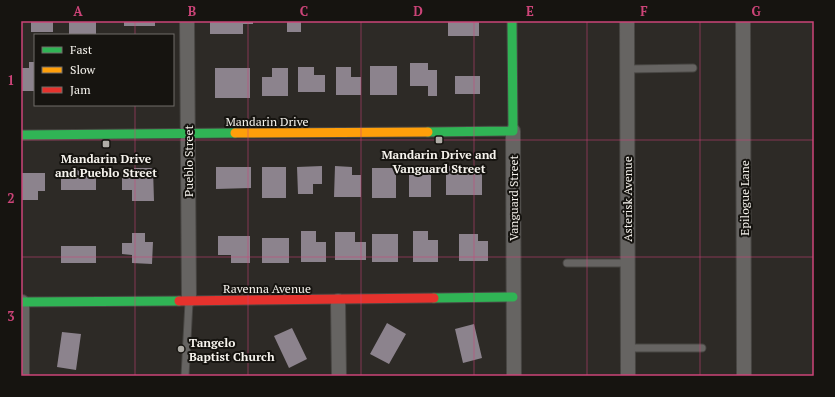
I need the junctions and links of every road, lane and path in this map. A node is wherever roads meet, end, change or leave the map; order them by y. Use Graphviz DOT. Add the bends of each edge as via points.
graph roads {
  1 [pos="187,21"];
  2 [pos="512,21"];
  3 [pos="626,21"];
  4 [pos="743,21"];
  5 [pos="693,68"];
  6 [pos="627,69"];
  7 [pos="514,131"];
  8 [pos="188,134"];
  9 [pos="21,135"];
  10 [pos="567,263"];
  11 [pos="628,263"];
  12 [pos="514,297"];
  13 [pos="189,300"];
  14 [pos="338,300"];
  15 [pos="21,302"];
  16 [pos="628,348"];
  17 [pos="702,348"];
  18 [pos="22,376"];
  19 [pos="185,376"];
  20 [pos="339,376"];
  21 [pos="514,376"];
  22 [pos="628,376"];
  23 [pos="744,376"];
  1 -- 8 [label="street, Pueblo Street"];
  2 -- 7 [label="street, Vanguard Street"];
  3 -- 6 [label="street, Asterisk Avenue"];
  4 -- 23 [label="street, Epilogue Lane"];
  5 -- 6 [label="lane"];
  6 -- 11 [label="street, Asterisk Avenue"];
  7 -- 8 [label="street, Mandarin Drive"];
  7 -- 12 [label="street, Vanguard Street"];
  8 -- 9 [label="street, Mandarin Drive"];
  8 -- 13 [label="street, Pueblo Street"];
  10 -- 11 [label="lane"];
  11 -- 16 [label="street, Asterisk Avenue"];
  12 -- 14 [label="street, Ravenna Avenue"];
  12 -- 21 [label="street, Vanguard Street"];
  13 -- 14 [label="street, Ravenna Avenue"];
  13 -- 15 [label="street, Ravenna Avenue"];
  13 -- 19 [label="lane"];
  14 -- 20 [label="street"];
  15 -- 18 [label="street"];
  16 -- 17 [label="lane"];
  16 -- 22 [label="street, Asterisk Avenue"];
}
